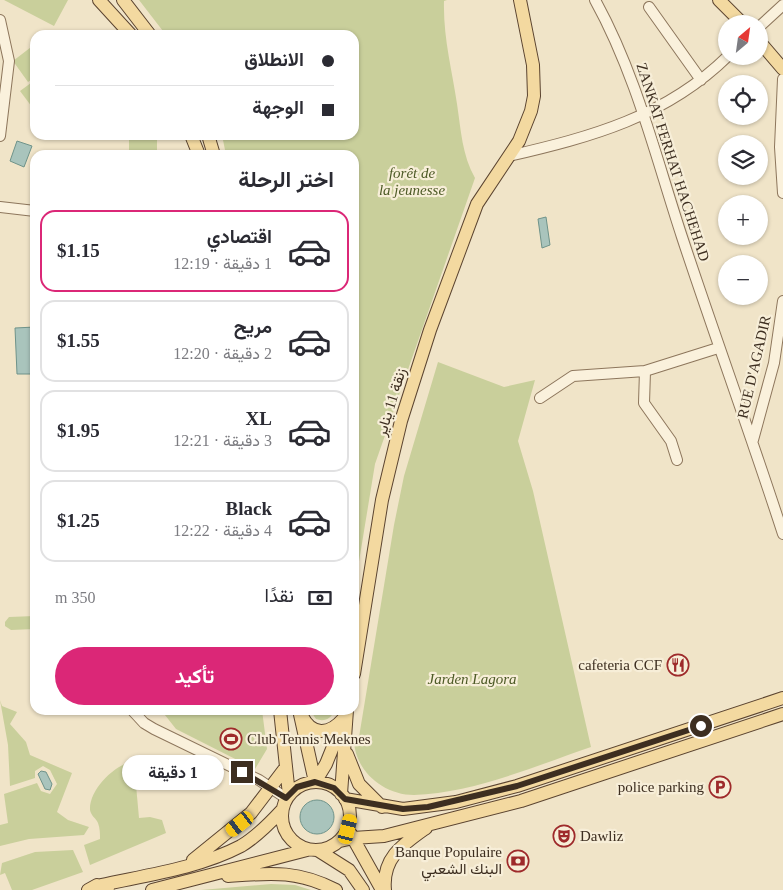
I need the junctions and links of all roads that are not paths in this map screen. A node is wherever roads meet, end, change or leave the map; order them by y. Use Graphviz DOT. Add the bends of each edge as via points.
graph roads {
  1 [pos="99,0"];
  2 [pos="123,0"];
  3 [pos="520,0"];
  4 [pos="595,0"];
  5 [pos="719,0"];
  6 [pos="783,5"];
  7 [pos="649,7"];
  8 [pos="734,15"];
  9 [pos="768,19"];
  10 [pos="0,20"];
  11 [pos="126,30"];
  12 [pos="146,30"];
  13 [pos="768,52"];
  14 [pos="718,65"];
  15 [pos="783,69"];
  16 [pos="783,79"];
  17 [pos="701,80"];
  18 [pos="643,116"];
  19 [pos="0,136"];
  20 [pos="509,156"];
  21 [pos="783,193"];
  22 [pos="0,207"];
  23 [pos="30,210"];
  24 [pos="783,301"];
  25 [pos="718,348"];
  26 [pos="645,371"];
  27 [pos="540,398"];
  28 [pos="753,440"];
  29 [pos="677,460"];
  30 [pos="783,534"];
  31 [pos="359,643"];
  32 [pos="783,698"];
  33 [pos="783,714"];
  34 [pos="137,715"];
  35 [pos="281,715"];
  36 [pos="300,715"];
  37 [pos="302,715"];
  38 [pos="344,715"];
  39 [pos="345,715"];
  40 [pos="346,715"];
  41 [pos="768,720"];
  42 [pos="783,720"];
  43 [pos="344,750"];
  44 [pos="286,767"];
  45 [pos="315,782"];
  46 [pos="271,788"];
  47 [pos="343,796"];
  48 [pos="287,797"];
  49 [pos="382,807"];
  50 [pos="281,811"];
  51 [pos="435,822"];
  52 [pos="350,833"];
  53 [pos="313,850"];
  54 [pos="185,866"];
  55 [pos="191,879"];
  56 [pos="95,889"];
  57 [pos="156,889"];
  58 [pos="336,890"];
  59 [pos="363,890"];
  60 [pos="383,890"];
  1 -- 11 [label="main road"];
  2 -- 12 [label="main road"];
  3 -- 20 [label="main road, زنقة 11 يناير" via="533,65 534,96 526,125"];
  4 -- 18 [label="street, ZANKAT FERHAT HACHEHAD" via="620,48"];
  5 -- 8 [label="main road"];
  6 -- 9 [label="street"];
  7 -- 17 [label="street"];
  10 -- 19 [label="street" via="9,61"];
  13 -- 15 [label="main road"];
  14 -- 17 [label="street"];
  16 -- 21 [label="street" via="780,147"];
  17 -- 18 [label="street"];
  18 -- 20 [label="street" via="565,142"];
  18 -- 25 [label="street, ZANKAT FERHAT HACHEHAD"];
  20 -- 31 [label="main road, زنقة 11 يناير" via="477,204 430,330 401,421 382,500"];
  22 -- 23 [label="street"];
  24 -- 28 [label="street, RUE D'AGADIR" via="774,363"];
  25 -- 26 [label="street"];
  25 -- 28 [label="street, ZANKAT FERHAT HACHEHAD"];
  26 -- 27 [label="street" via="573,376"];
  26 -- 29 [label="street" via="644,403 671,441"];
  28 -- 30 [label="street, ZANKAT FERHAT HACHEHAD"];
  32 -- 49 [label="main road" via="517,786 428,807"];
  33 -- 41 [label="main road"];
  34 -- 46 [label="street" via="154,729"];
  35 -- 44 [label="main road"];
  36 -- 45 [label="main road"];
  37 -- 38 [label="main road" via="308,727 320,732 332,729"];
  39 -- 45 [label="main road" via="326,764"];
  40 -- 43 [label="main road"];
  41 -- 42 [label="main road"];
  41 -- 51 [label="main road" via="521,800"];
  43 -- 47 [label="main road"];
  43 -- 49 [label="main road" via="359,784"];
  44 -- 46 [label="main road"];
  44 -- 48 [label="main road"];
  45 -- 47 [label="main road" via="326,784"];
  45 -- 48 [label="main road" via="297,787"];
  46 -- 48 [label="street"];
  46 -- 54 [label="main road" via="246,819"];
  47 -- 49 [label="main road"];
  47 -- 52 [label="main road" via="350,819"];
  48 -- 50 [label="main road"];
  50 -- 53 [label="main road" via="284,831 298,846"];
  50 -- 54 [label="main road" via="242,845"];
  51 -- 52 [label="main road" via="384,836"];
  51 -- 60 [label="main road" via="408,840 388,863"];
  52 -- 53 [label="main road" via="326,849"];
  52 -- 60 [label="main road"];
  53 -- 55 [label="main road"];
  53 -- 59 [label="main road" via="349,870"];
  54 -- 56 [label="main road"];
  55 -- 57 [label="main road"];
  55 -- 58 [label="main road" via="288,873"];
}
